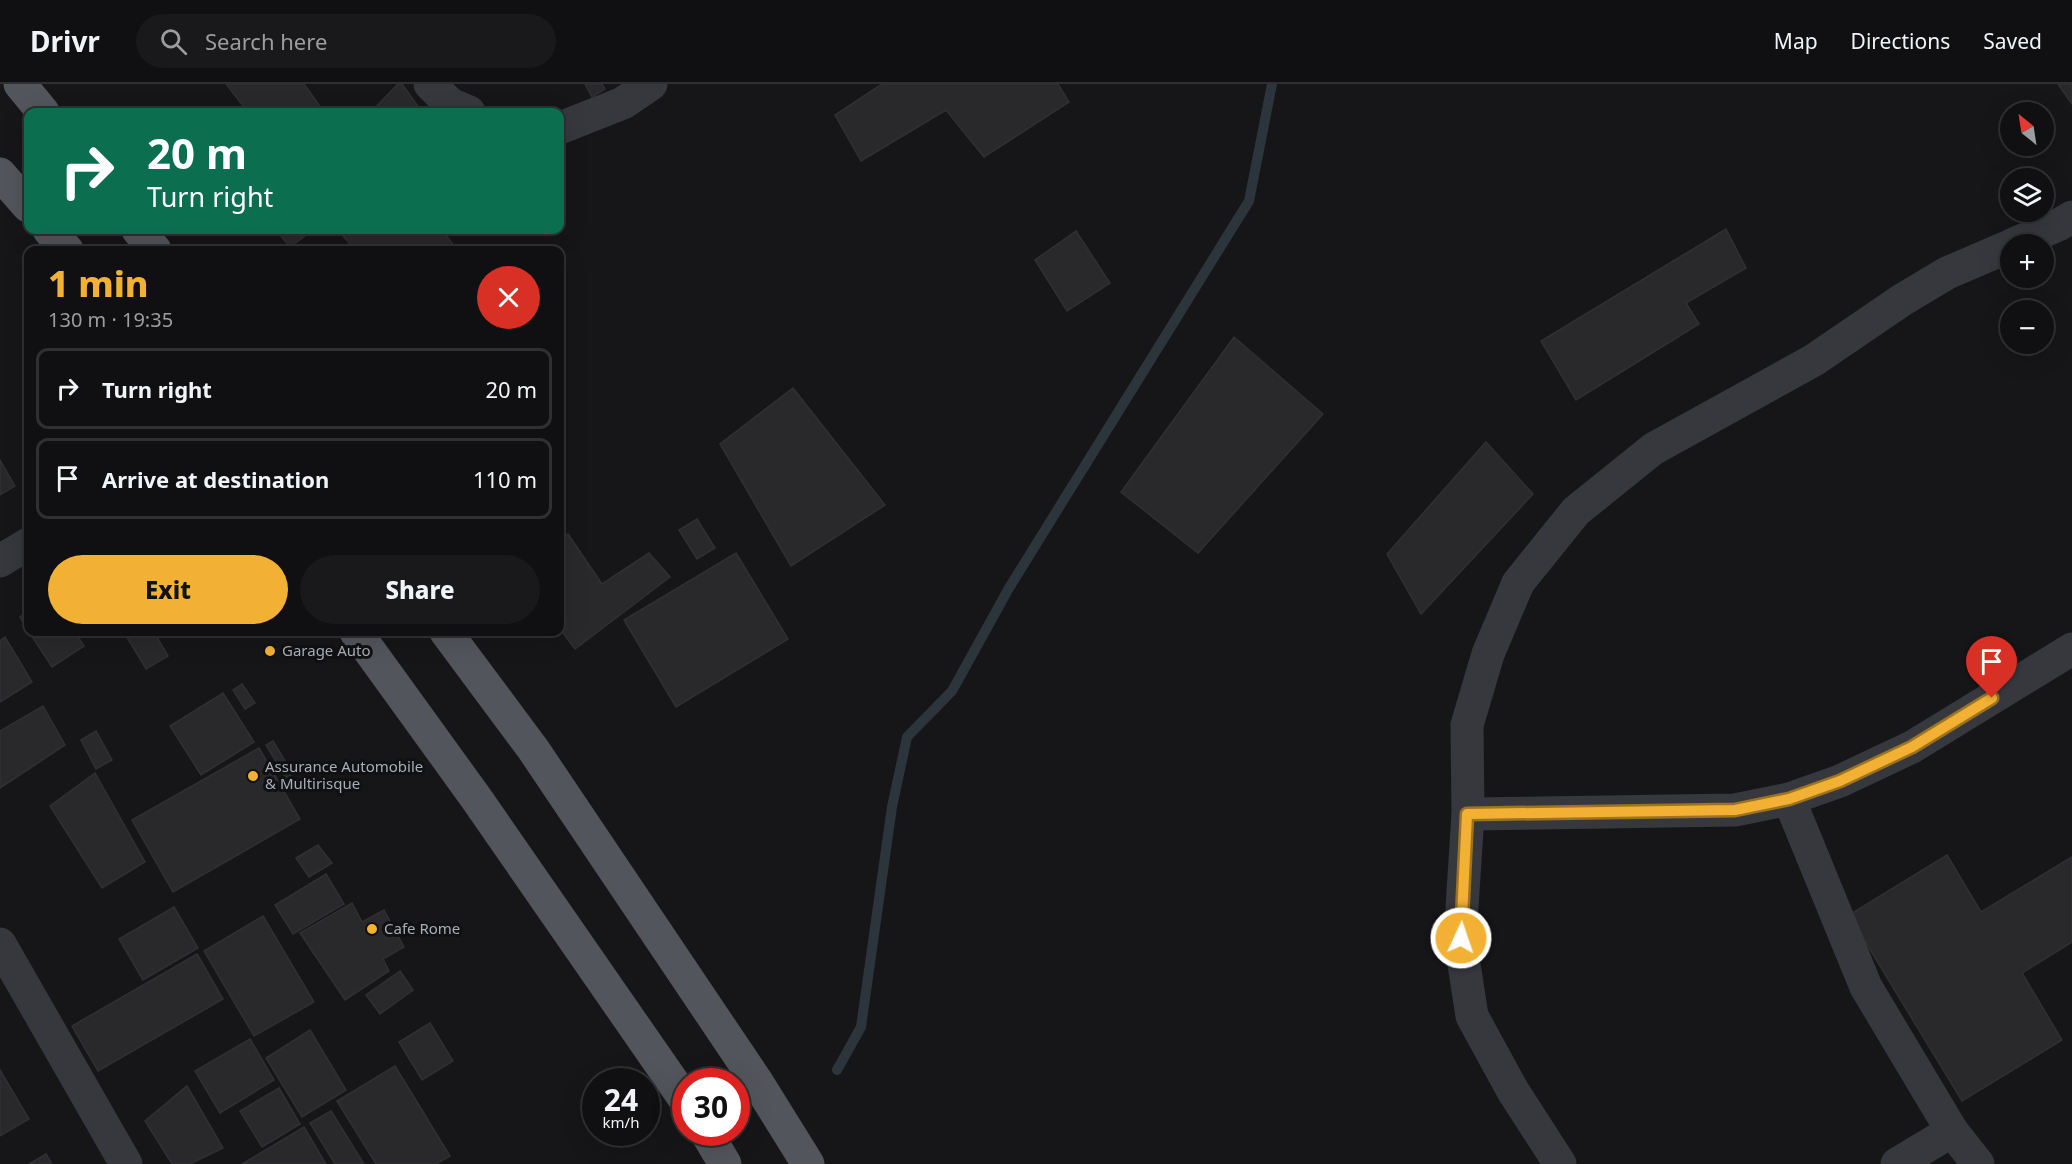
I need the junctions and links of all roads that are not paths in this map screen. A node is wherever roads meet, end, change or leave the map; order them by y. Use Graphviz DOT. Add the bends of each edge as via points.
graph roads {
  1 [pos="20,84"];
  2 [pos="430,84"];
  3 [pos="651,84"];
  4 [pos="40,108"];
  5 [pos="460,108"];
  6 [pos="564,126"];
  7 [pos="0,174"];
  8 [pos="24,202"];
  9 [pos="2072,217"];
  10 [pos="53,234"];
  11 [pos="141,234"];
  12 [pos="2037,234"];
  13 [pos="63,246"];
  14 [pos="152,246"];
  15 [pos="2000,250"];
  16 [pos="24,546"];
  17 [pos="0,561"];
  18 [pos="359,636"];
  19 [pos="449,636"];
  20 [pos="2072,649"];
  21 [pos="1789,799"];
  22 [pos="1467,814"];
  23 [pos="0,944"];
  24 [pos="672,1081"];
  25 [pos="1952,1131"];
  26 [pos="714,1146"];
  27 [pos="126,1164"];
  28 [pos="725,1164"];
  29 [pos="808,1164"];
  30 [pos="1560,1164"];
  31 [pos="1897,1164"];
  32 [pos="1978,1164"];
  1 -- 4 [label="main road"];
  2 -- 5 [label="street"];
  3 -- 6 [label="street" via="623,103"];
  7 -- 8 [label="main road"];
  9 -- 12 [label="street"];
  10 -- 13 [label="main road"];
  11 -- 14 [label="main road"];
  15 -- 22 [label="street" via="1947,273 1814,360 1653,449 1576,511 1518,583 1488,654 1467,725"];
  16 -- 17 [label="street"];
  18 -- 24 [label="main road"];
  19 -- 29 [label="main road" via="533,749"];
  20 -- 21 [label="street" via="1912,747 1840,781"];
  21 -- 22 [label="street" via="1735,810"];
  21 -- 25 [label="street" via="1866,987"];
  22 -- 30 [label="street" via="1461,938 1472,1016 1513,1091"];
  23 -- 27 [label="street"];
  25 -- 31 [label="street"];
  25 -- 32 [label="street"];
  26 -- 28 [label="main road"];
}
